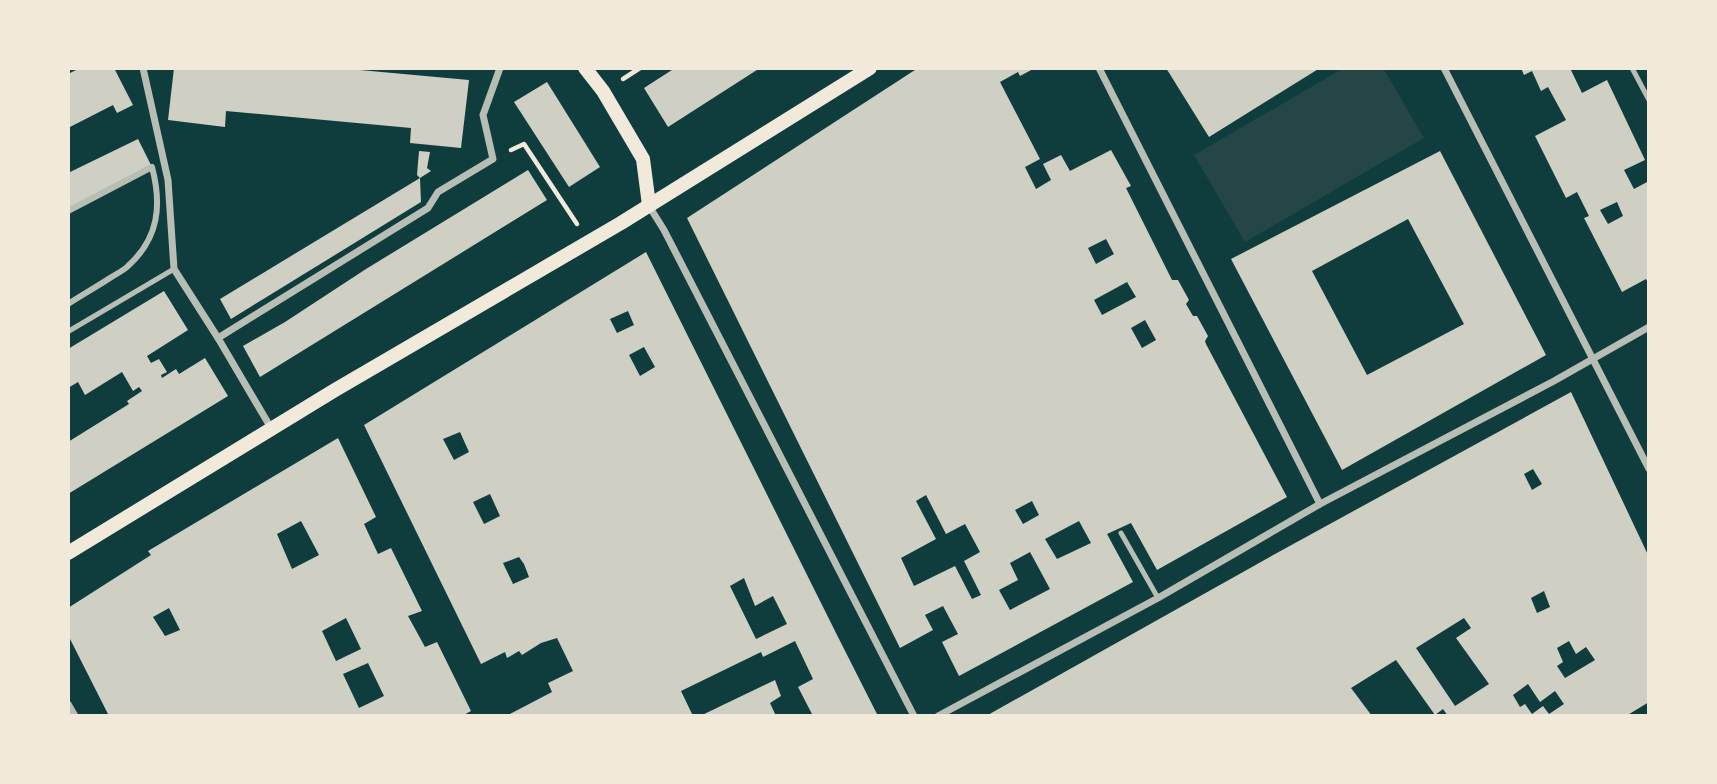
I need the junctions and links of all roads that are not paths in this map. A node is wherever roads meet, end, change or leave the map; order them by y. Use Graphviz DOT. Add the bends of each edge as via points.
graph roads {
  1 [pos="144,68"];
  2 [pos="500,68"];
  3 [pos="585,68"];
  4 [pos="870,68"];
  5 [pos="1099,68"];
  6 [pos="1444,68"];
  7 [pos="1632,68"];
  8 [pos="1649,100"];
  9 [pos="649,205"];
  10 [pos="68,211"];
  11 [pos="174,269"];
  12 [pos="68,304"];
  13 [pos="1649,327"];
  14 [pos="69,331"];
  15 [pos="218,338"];
  16 [pos="1591,359"];
  17 [pos="271,428"];
  18 [pos="1649,470"];
  19 [pos="1320,505"];
  20 [pos="1121,533"];
  21 [pos="68,554"];
  22 [pos="1158,598"];
  23 [pos="68,704"];
  24 [pos="75,716"];
  25 [pos="914,716"];
  26 [pos="938,716"];
  1 -- 11 [label="street" via="168,180"];
  2 -- 15 [label="street" via="483,115 493,159 438,192 428,208"];
  3 -- 9 [label="main road" via="643,159"];
  4 -- 9 [label="main road"];
  5 -- 19 [label="street"];
  6 -- 16 [label="street"];
  7 -- 8 [label="lane"];
  9 -- 17 [label="main road"];
  9 -- 25 [label="street"];
  10 -- 12 [label="street" via="152,167 158,206 145,245 127,268"];
  11 -- 14 [label="lane"];
  11 -- 15 [label="street"];
  13 -- 16 [label="street"];
  15 -- 17 [label="street"];
  16 -- 18 [label="street"];
  16 -- 19 [label="street"];
  17 -- 21 [label="main road"];
  19 -- 22 [label="street"];
  20 -- 22 [label="lane"];
  22 -- 26 [label="street"];
  23 -- 24 [label="street"];
}
